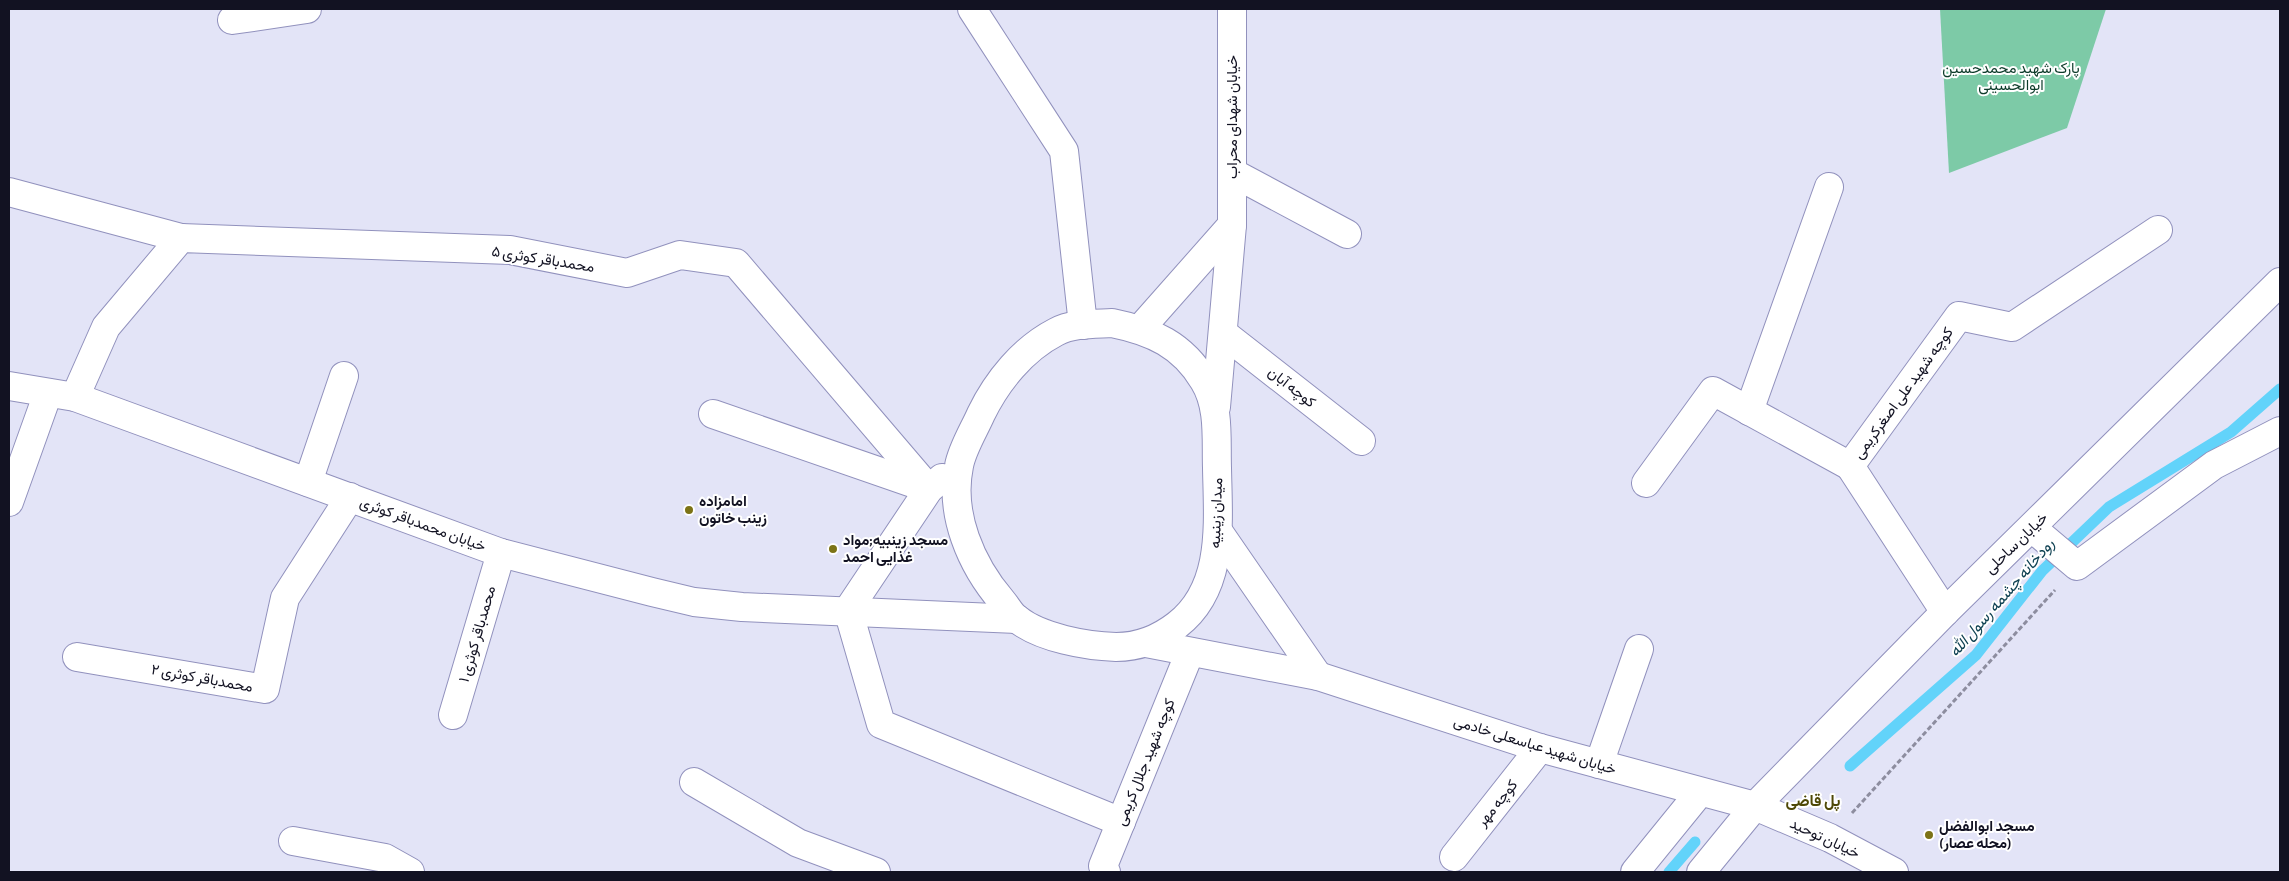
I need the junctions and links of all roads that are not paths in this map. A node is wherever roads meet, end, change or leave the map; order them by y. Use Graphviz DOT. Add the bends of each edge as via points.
graph roads {
  1 [pos="307,9"];
  2 [pos="972,9"];
  3 [pos="1232,9"];
  4 [pos="232,20"];
  5 [pos="1233,173"];
  6 [pos="1829,187"];
  7 [pos="9,192"];
  8 [pos="1232,225"];
  9 [pos="2158,230"];
  10 [pos="1347,234"];
  11 [pos="181,238"];
  12 [pos="2280,282"];
  13 [pos="1083,325"];
  14 [pos="1140,329"];
  15 [pos="1223,333"];
  16 [pos="344,376"];
  17 [pos="9,386"];
  18 [pos="48,393"];
  19 [pos="75,397"];
  20 [pos="1216,408"];
  21 [pos="1749,411"];
  22 [pos="713,414"];
  23 [pos="2280,431"];
  24 [pos="1362,441"];
  25 [pos="959,465"];
  26 [pos="1850,466"];
  27 [pos="308,482"];
  28 [pos="1646,483"];
  29 [pos="929,489"];
  30 [pos="350,497"];
  31 [pos="9,502"];
  32 [pos="1218,531"];
  33 [pos="2037,531"];
  34 [pos="501,553"];
  35 [pos="848,610"];
  36 [pos="1945,612"];
  37 [pos="1017,619"];
  38 [pos="1146,643"];
  39 [pos="1639,649"];
  40 [pos="1190,652"];
  41 [pos="77,657"];
  42 [pos="1318,676"];
  43 [pos="453,715"];
  44 [pos="1540,748"];
  45 [pos="1599,764"];
  46 [pos="694,782"];
  47 [pos="1700,792"];
  48 [pos="1755,806"];
  49 [pos="1121,822"];
  50 [pos="293,841"];
  51 [pos="1454,857"];
  52 [pos="410,872"];
  53 [pos="876,872"];
  54 [pos="1106,872"];
  55 [pos="1635,872"];
  56 [pos="1701,872"];
  57 [pos="1892,872"];
  1 -- 4 [label="street"];
  2 -- 13 [label="street" via="1064,150"];
  3 -- 5 [label="street, خیابان شهدای محراب"];
  5 -- 8 [label="street, خیابان شهدای محراب"];
  5 -- 10 [label="street"];
  6 -- 21 [label="street"];
  7 -- 11 [label="street, محمدباقر کوثری ۵"];
  8 -- 14 [label="street"];
  8 -- 15 [label="street, خیابان شهدای محراب"];
  9 -- 26 [label="street, کوچه شهید علی اصغرکریمی" via="2012,326 1959,316"];
  11 -- 19 [label="street" via="106,327"];
  11 -- 29 [label="street, محمدباقر کوثری ۵" via="510,250 627,273 680,255 736,263"];
  12 -- 33 [label="street, خیابان ساحلی"];
  13 -- 14 [label="street, میدان زینبیه" via="1112,323"];
  13 -- 25 [label="street, میدان زینبیه" via="1058,331 1032,349 1008,372 987,402"];
  14 -- 20 [label="street, میدان زینبیه" via="1166,341 1188,359 1205,382"];
  15 -- 20 [label="street, خیابان شهدای محراب"];
  15 -- 24 [label="street, کوچه آبان"];
  16 -- 27 [label="street"];
  17 -- 18 [label="street, خیابان محمدباقر کوثری"];
  18 -- 19 [label="street, خیابان محمدباقر کوثری"];
  18 -- 31 [label="street"];
  19 -- 27 [label="street, خیابان محمدباقر کوثری"];
  20 -- 32 [label="street, میدان زینبیه"];
  21 -- 26 [label="street"];
  21 -- 28 [label="street" via="1713,391"];
  22 -- 29 [label="street"];
  23 -- 33 [label="street" via="2214,465 2073,563"];
  25 -- 29 [label="street"];
  25 -- 37 [label="street, میدان زینبیه" via="956,499 966,542 994,592"];
  26 -- 36 [label="street, کوچه شهید علی اصغرکریمی"];
  27 -- 30 [label="street, خیابان محمدباقر کوثری"];
  29 -- 35 [label="street"];
  30 -- 34 [label="street, خیابان محمدباقر کوثری"];
  30 -- 41 [label="street, محمدباقر کوثری ۲" via="285,598 266,689"];
  32 -- 38 [label="street, میدان زینبیه" via="1208,587 1197,606 1167,633"];
  32 -- 42 [label="street"];
  33 -- 36 [label="street, خیابان ساحلی"];
  34 -- 35 [label="street, خیابان محمدباقر کوثری" via="694,602 742,607"];
  34 -- 43 [label="street, محمدباقر کوثری ۱"];
  35 -- 37 [label="street, خیابان محمدباقر کوثری"];
  35 -- 49 [label="street" via="881,724"];
  36 -- 48 [label="street, خیابان ساحلی"];
  37 -- 38 [label="street, میدان زینبیه" via="1053,636 1089,645 1118,647"];
  38 -- 40 [label="street, خیابان شهید عباسعلی خادمی"];
  39 -- 45 [label="street"];
  40 -- 42 [label="street, خیابان شهید عباسعلی خادمی"];
  40 -- 49 [label="street, کوچه شهید جلال کریمی"];
  42 -- 44 [label="street, خیابان شهید عباسعلی خادمی"];
  44 -- 45 [label="street, خیابان شهید عباسعلی خادمی"];
  44 -- 51 [label="street, کوچه مهر"];
  45 -- 47 [label="street, خیابان شهید عباسعلی خادمی"];
  46 -- 53 [label="street" via="798,843"];
  47 -- 48 [label="street, خیابان شهید عباسعلی خادمی"];
  47 -- 55 [label="street"];
  48 -- 56 [label="street, خیابان ساحلی"];
  48 -- 57 [label="street, خیابان توحید" via="1830,838"];
  49 -- 54 [label="street, کوچه شهید جلال کریمی" via="1103,866"];
  50 -- 52 [label="street" via="385,858"];
}
